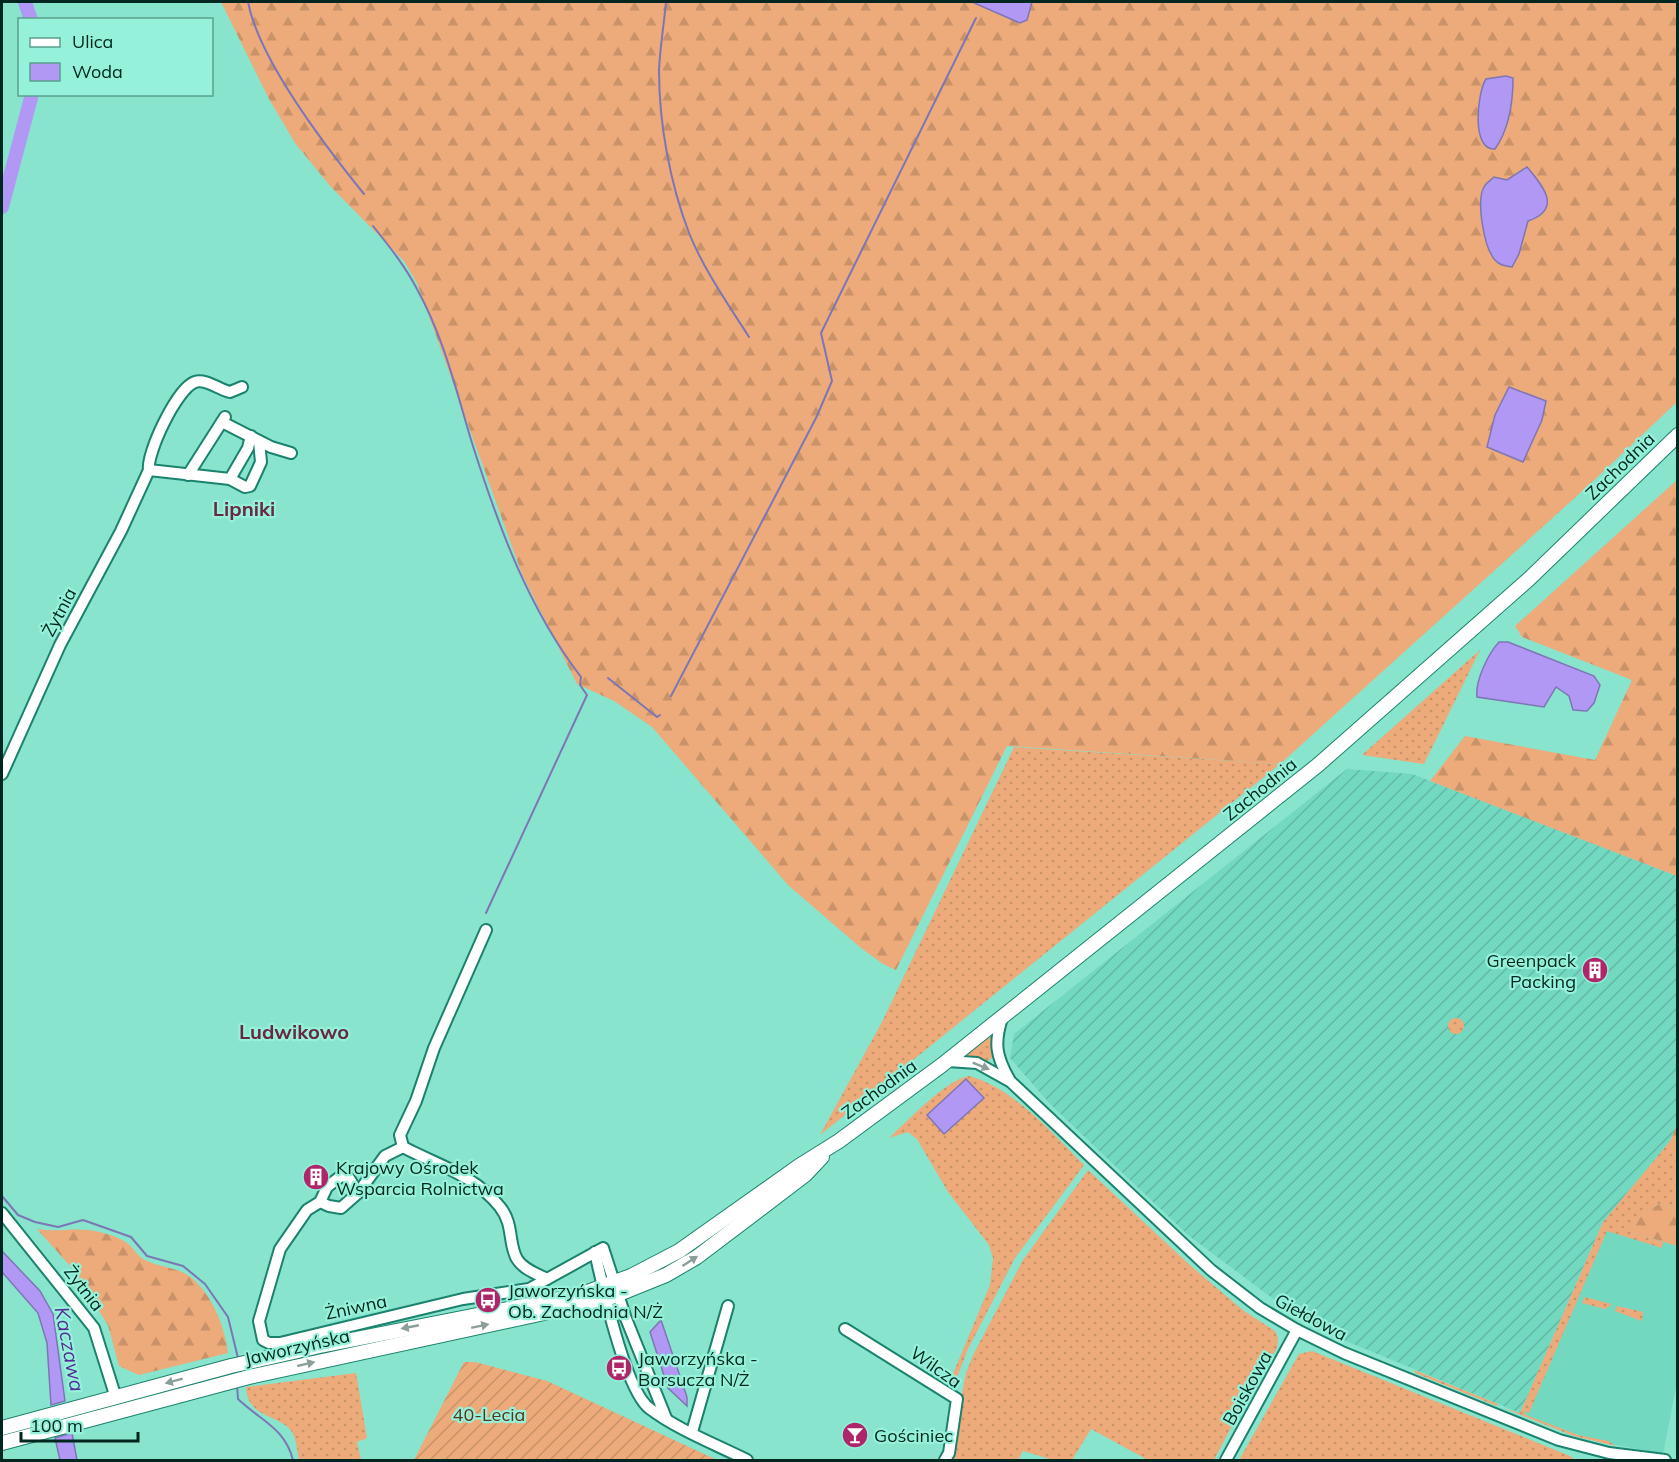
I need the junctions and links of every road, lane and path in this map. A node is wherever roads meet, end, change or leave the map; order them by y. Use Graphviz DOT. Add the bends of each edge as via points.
graph roads {
  1 [pos="242,387"];
  2 [pos="1677,435"];
  3 [pos="255,439"];
  4 [pos="291,453"];
  5 [pos="151,470"];
  6 [pos="188,475"];
  7 [pos="230,479"];
  8 [pos="2,774"];
  9 [pos="486,930"];
  10 [pos="1002,1018"];
  11 [pos="948,1061"];
  12 [pos="1011,1082"];
  13 [pos="403,1147"];
  14 [pos="358,1193"];
  15 [pos="320,1202"];
  16 [pos="2,1213"];
  17 [pos="547,1279"];
  18 [pos="610,1291"];
  19 [pos="728,1306"];
  20 [pos="845,1329"];
  21 [pos="1297,1330"];
  22 [pos="242,1369"];
  23 [pos="116,1398"];
  24 [pos="666,1418"];
  25 [pos="38,1426"];
  26 [pos="2,1428"];
  27 [pos="692,1432"];
  28 [pos="2,1443"];
  29 [pos="1595,1456"];
  30 [pos="747,1461"];
  31 [pos="945,1461"];
  32 [pos="1226,1461"];
  33 [pos="1665,1461"];
  1 -- 5 [label="street, Żytnia" via="230,392 195,382 186,388 166,418 148,467"];
  2 -- 10 [label="main road, Zachodnia" via="1529,579 1385,708"];
  3 -- 4 [label="street"];
  3 -- 6 [label="street" via="224,418"];
  3 -- 7 [label="street"];
  3 -- 7 [label="street" via="261,462 250,486"];
  5 -- 6 [label="street"];
  5 -- 8 [label="street, Żytnia" via="60,645"];
  6 -- 7 [label="street"];
  9 -- 13 [label="street" via="400,1135"];
  10 -- 11 [label="main road, Zachodnia"];
  10 -- 12 [label="street, Giełdowa" via="996,1047"];
  11 -- 12 [label="street, Giełdowa, one-way" via="977,1063"];
  11 -- 18 [label="main road, Zachodnia" via="679,1251"];
  12 -- 21 [label="street, Giełdowa" via="1211,1270 1260,1308"];
  13 -- 14 [label="street" via="385,1156"];
  13 -- 17 [label="street" via="453,1170 484,1191 509,1222 516,1258"];
  14 -- 15 [label="street" via="341,1208"];
  14 -- 15 [label="street, Żniwna" via="349,1178 341,1176 327,1187"];
  15 -- 17 [label="street, Żniwna" via="307,1210 280,1249 259,1321 260,1334 269,1343 464,1299 516,1293"];
  16 -- 23 [label="street, Żytnia" via="94,1328"];
  17 -- 18 [label="street, Żniwna" via="599,1250"];
  18 -- 22 [label="main road, Jaworzyńska"];
  18 -- 24 [label="street"];
  18 -- 24 [label="street" via="639,1395 649,1408"];
  19 -- 27 [label="street"];
  20 -- 31 [label="street, Wilcza" via="957,1399"];
  21 -- 29 [label="street, Giełdowa"];
  21 -- 32 [label="street, Boiskowa"];
  22 -- 23 [label="main road, Jaworzyńska, one-way"];
  22 -- 25 [label="main road, Jaworzyńska" via="230,1382 89,1420"];
  23 -- 25 [label="main road, Jaworzyńska" via="87,1405"];
  24 -- 27 [label="street"];
  25 -- 26 [label="main road, Jaworzyńska"];
  25 -- 28 [label="main road, Jaworzyńska"];
  27 -- 30 [label="street"];
  29 -- 33 [label="street, Giełdowa"];
}
